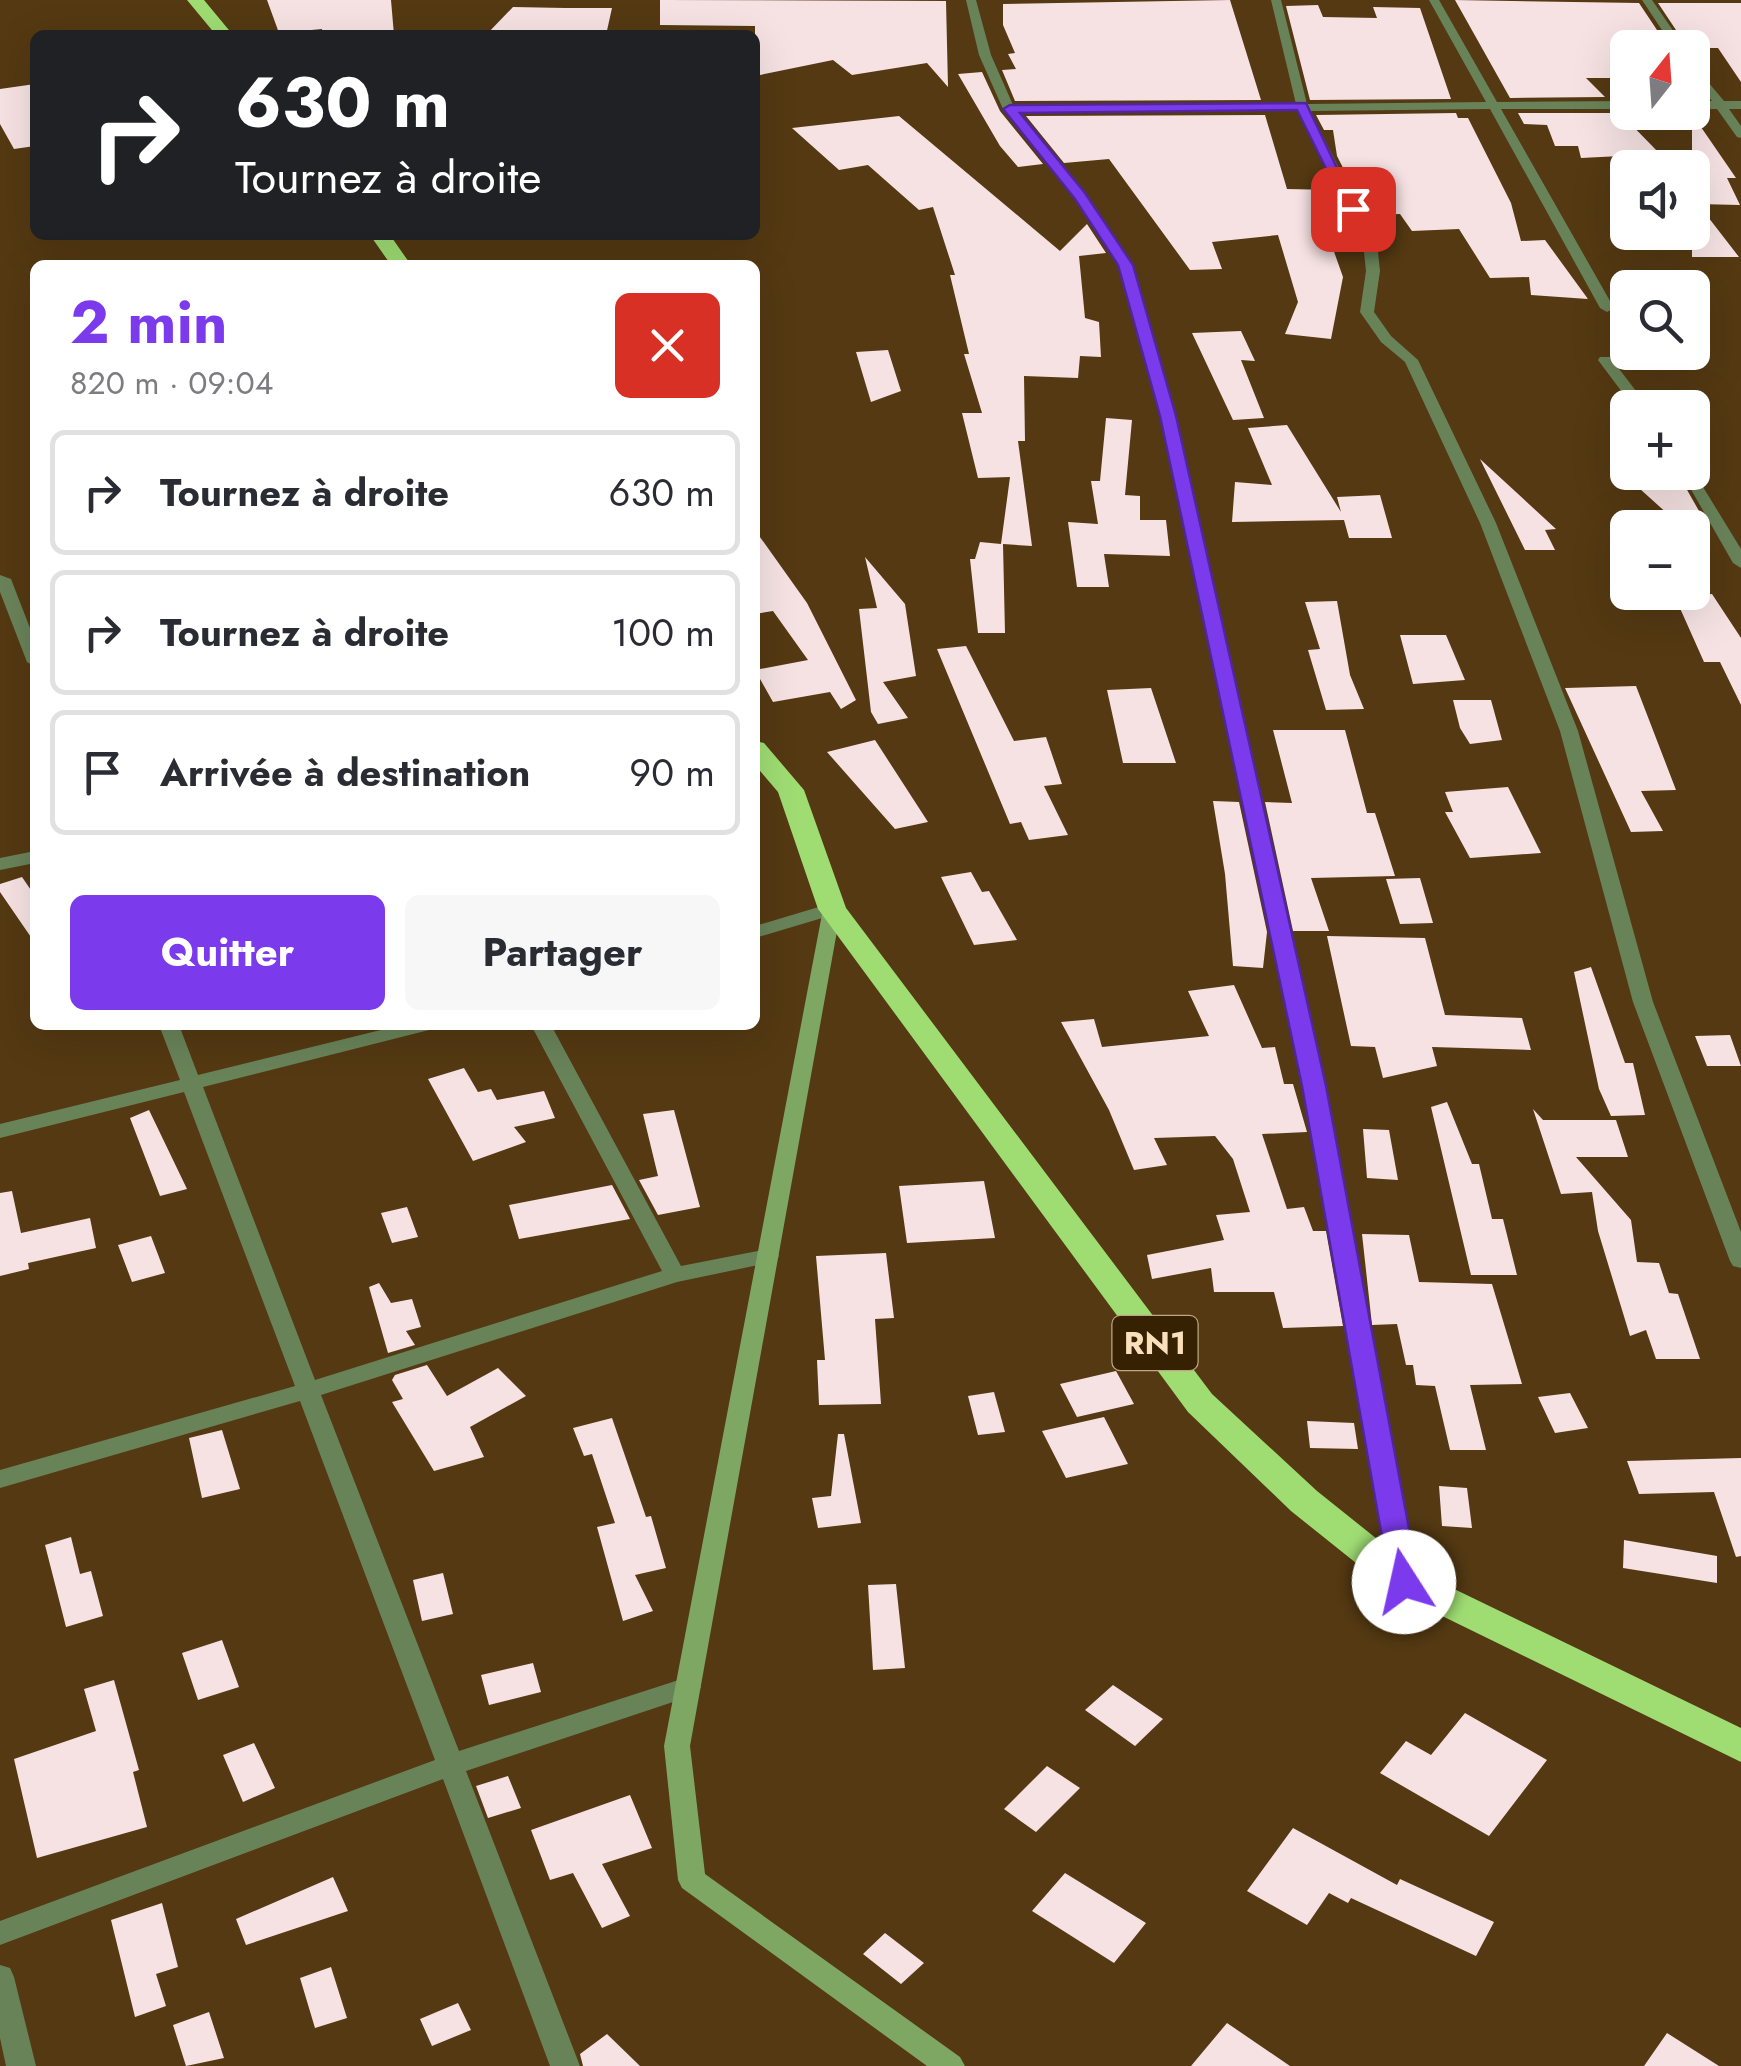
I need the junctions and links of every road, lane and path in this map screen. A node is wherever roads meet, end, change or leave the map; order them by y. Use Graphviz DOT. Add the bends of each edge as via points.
graph roads {
  1 [pos="195,0"];
  2 [pos="970,0"];
  3 [pos="1276,0"];
  4 [pos="1434,0"];
  5 [pos="1647,0"];
  6 [pos="221,30"];
  7 [pos="1668,30"];
  8 [pos="1710,92"];
  9 [pos="1494,104"];
  10 [pos="1610,105"];
  11 [pos="1710,105"];
  12 [pos="1719,105"];
  13 [pos="1302,106"];
  14 [pos="1741,106"];
  15 [pos="1010,109"];
  16 [pos="1741,134"];
  17 [pos="1607,308"];
  18 [pos="1604,360"];
  19 [pos="1628,390"];
  20 [pos="1698,490"];
  21 [pos="1741,563"];
  22 [pos="3,578"];
  23 [pos="30,649"];
  24 [pos="760,754"];
  25 [pos="30,858"];
  26 [pos="0,864"];
  27 [pos="832,909"];
  28 [pos="760,931"];
  29 [pos="171,1030"];
  30 [pos="406,1030"];
  31 [pos="544,1030"];
  32 [pos="190,1085"];
  33 [pos="0,1130"];
  34 [pos="768,1256"];
  35 [pos="1741,1261"];
  36 [pos="675,1276"];
  37 [pos="309,1390"];
  38 [pos="0,1478"];
  39 [pos="1404,1582"];
  40 [pos="688,1687"];
  41 [pos="1741,1746"];
  42 [pos="452,1764"];
  43 [pos="0,1934"];
  44 [pos="0,1977"];
  45 [pos="21,2066"];
  46 [pos="564,2066"];
  47 [pos="950,2066"];
  1 -- 6 [label="highway"];
  2 -- 15 [label="street"];
  3 -- 13 [label="street"];
  4 -- 9 [label="street"];
  5 -- 7 [label="street"];
  8 -- 12 [label="street"];
  9 -- 10 [label="street"];
  9 -- 13 [label="street"];
  9 -- 17 [label="street"];
  11 -- 12 [label="street"];
  12 -- 14 [label="street"];
  12 -- 16 [label="street"];
  13 -- 15 [label="street"];
  13 -- 35 [label="street" via="1370,243 1367,312 1411,360 1432,396 1569,731 1643,1002"];
  15 -- 39 [label="street" via="1126,265 1168,416 1314,1086"];
  18 -- 19 [label="street"];
  20 -- 21 [label="street"];
  22 -- 23 [label="street"];
  24 -- 27 [label="highway, RN1" via="791,790"];
  25 -- 26 [label="street"];
  27 -- 28 [label="street"];
  27 -- 34 [label="street"];
  27 -- 39 [label="highway, RN1" via="1200,1404"];
  29 -- 32 [label="street"];
  30 -- 32 [label="street"];
  31 -- 36 [label="street"];
  32 -- 33 [label="street"];
  32 -- 37 [label="street"];
  34 -- 36 [label="street"];
  34 -- 40 [label="street"];
  36 -- 37 [label="street"];
  37 -- 38 [label="street"];
  37 -- 42 [label="street"];
  39 -- 41 [label="highway, RN1"];
  40 -- 42 [label="street"];
  40 -- 47 [label="street" via="678,1746 692,1880"];
  42 -- 43 [label="street"];
  42 -- 46 [label="street"];
  44 -- 45 [label="street"];
}
